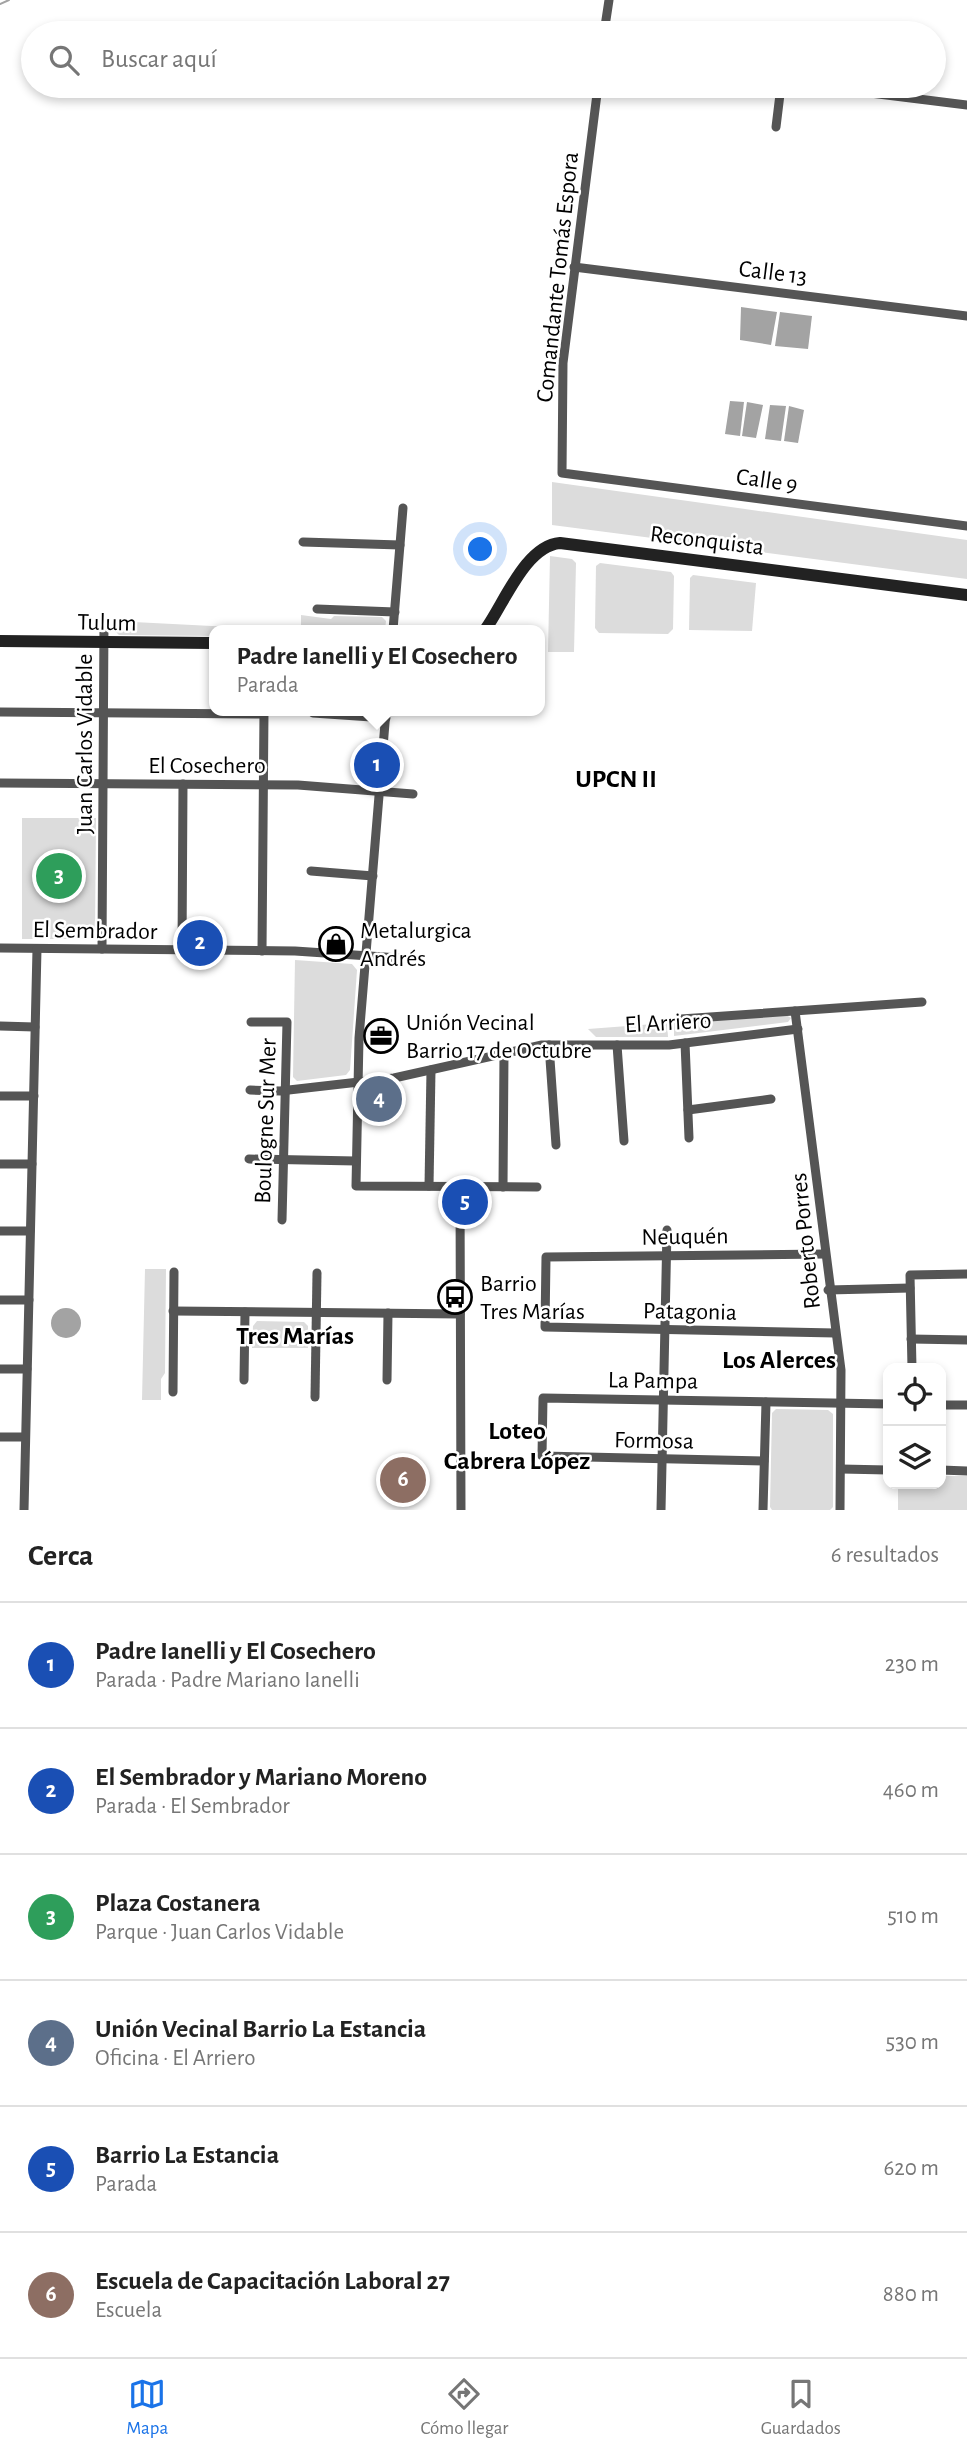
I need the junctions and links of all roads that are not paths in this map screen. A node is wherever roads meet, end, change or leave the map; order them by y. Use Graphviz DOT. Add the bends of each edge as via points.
graph roads {
  1 [pos="609,0"];
  2 [pos="606,21"];
  3 [pos="595,98"];
  4 [pos="780,98"];
  5 [pos="911,98"];
  6 [pos="967,105"];
  7 [pos="776,127"];
  8 [pos="574,267"];
  9 [pos="967,316"];
  10 [pos="562,473"];
  11 [pos="404,508"];
  12 [pos="967,526"];
  13 [pos="303,542"];
  14 [pos="400,545"];
  15 [pos="967,595"];
  16 [pos="317,610"];
  17 [pos="395,612"];
  18 [pos="104,622"];
  19 [pos="394,625"];
  20 [pos="488,625"];
  21 [pos="0,642"];
  22 [pos="104,642"];
  23 [pos="209,643"];
  24 [pos="0,712"];
  25 [pos="209,712"];
  26 [pos="104,713"];
  27 [pos="264,716"];
  28 [pos="386,716"];
  29 [pos="0,783"];
  30 [pos="103,784"];
  31 [pos="183,784"];
  32 [pos="263,785"];
  33 [pos="380,791"];
  34 [pos="413,794"];
  35 [pos="311,871"];
  36 [pos="373,876"];
  37 [pos="0,948"];
  38 [pos="37,948"];
  39 [pos="102,949"];
  40 [pos="183,950"];
  41 [pos="262,951"];
  42 [pos="366,956"];
  43 [pos="399,958"];
  44 [pos="922,1002"];
  45 [pos="796,1011"];
  46 [pos="681,1018"];
  47 [pos="251,1022"];
  48 [pos="0,1026"];
  49 [pos="36,1027"];
  50 [pos="798,1029"];
  51 [pos="685,1043"];
  52 [pos="549,1045"];
  53 [pos="617,1045"];
  54 [pos="504,1053"];
  55 [pos="431,1070"];
  56 [pos="358,1082"];
  57 [pos="250,1090"];
  58 [pos="285,1090"];
  59 [pos="0,1096"];
  60 [pos="34,1096"];
  61 [pos="771,1099"];
  62 [pos="688,1110"];
  63 [pos="689,1138"];
  64 [pos="624,1141"];
  65 [pos="556,1145"];
  66 [pos="249,1159"];
  67 [pos="283,1160"];
  68 [pos="356,1161"];
  69 [pos="0,1164"];
  70 [pos="32,1164"];
  71 [pos="429,1186"];
  72 [pos="460,1186"];
  73 [pos="503,1187"];
  74 [pos="537,1187"];
  75 [pos="282,1220"];
  76 [pos="667,1230"];
  77 [pos="0,1231"];
  78 [pos="30,1231"];
  79 [pos="825,1254"];
  80 [pos="666,1256"];
  81 [pos="174,1272"];
  82 [pos="317,1273"];
  83 [pos="967,1274"];
  84 [pos="910,1288"];
  85 [pos="828,1290"];
  86 [pos="0,1300"];
  87 [pos="29,1300"];
  88 [pos="173,1311"];
  89 [pos="245,1312"];
  90 [pos="316,1312"];
  91 [pos="388,1313"];
  92 [pos="460,1314"];
  93 [pos="545,1327"];
  94 [pos="664,1329"];
  95 [pos="835,1333"];
  96 [pos="911,1339"];
  97 [pos="967,1340"];
  98 [pos="912,1363"];
  99 [pos="0,1368"];
  100 [pos="27,1369"];
  101 [pos="244,1380"];
  102 [pos="387,1380"];
  103 [pos="173,1392"];
  104 [pos="315,1397"];
  105 [pos="663,1400"];
  106 [pos="766,1402"];
  107 [pos="841,1403"];
  108 [pos="883,1404"];
  109 [pos="946,1405"];
  110 [pos="967,1405"];
  111 [pos="0,1437"];
  112 [pos="25,1437"];
  113 [pos="542,1456"];
  114 [pos="662,1459"];
  115 [pos="764,1461"];
  116 [pos="841,1469"];
  117 [pos="883,1470"];
  118 [pos="946,1470"];
  119 [pos="967,1471"];
  120 [pos="24,1510"];
  121 [pos="461,1510"];
  122 [pos="661,1510"];
  123 [pos="763,1510"];
  124 [pos="840,1510"];
  1 -- 2 [label="street"];
  3 -- 8 [label="street, Comandante Tomás Espora"];
  4 -- 7 [label="street"];
  5 -- 6 [label="street"];
  8 -- 9 [label="street, Calle 13"];
  8 -- 10 [label="street, Comandante Tomás Espora" via="563,363"];
  10 -- 12 [label="street, Calle 9"];
  11 -- 14 [label="street"];
  13 -- 14 [label="street"];
  14 -- 17 [label="street"];
  15 -- 20 [label="street, Reconquista" via="560,543 544,546 533,556"];
  16 -- 17 [label="street"];
  17 -- 19 [label="street"];
  18 -- 22 [label="street, Juan Carlos Vidable"];
  21 -- 22 [label="street, Tulum"];
  22 -- 23 [label="street, Tulum"];
  22 -- 26 [label="street, Juan Carlos Vidable"];
  24 -- 26 [label="street"];
  25 -- 26 [label="street"];
  26 -- 30 [label="street, Juan Carlos Vidable"];
  27 -- 32 [label="street"];
  28 -- 33 [label="street"];
  29 -- 30 [label="street, El Cosechero"];
  30 -- 31 [label="street, El Cosechero"];
  30 -- 39 [label="street, Juan Carlos Vidable"];
  31 -- 32 [label="street, El Cosechero"];
  31 -- 40 [label="street"];
  32 -- 33 [label="street, El Cosechero"];
  32 -- 41 [label="street"];
  33 -- 34 [label="street, El Cosechero"];
  33 -- 36 [label="street"];
  35 -- 36 [label="street"];
  36 -- 42 [label="street"];
  37 -- 38 [label="street, El Sembrador"];
  38 -- 39 [label="street, El Sembrador"];
  38 -- 49 [label="street"];
  39 -- 40 [label="street, El Sembrador"];
  40 -- 41 [label="street, El Sembrador"];
  41 -- 42 [label="street, El Sembrador"];
  42 -- 43 [label="street, El Sembrador"];
  42 -- 56 [label="street"];
  44 -- 45 [label="street"];
  45 -- 46 [label="street"];
  45 -- 50 [label="street, Roberto Porres"];
  47 -- 58 [label="street, Boulogne Sur Mer" via="287,1022"];
  48 -- 49 [label="street"];
  49 -- 60 [label="street"];
  50 -- 51 [label="street, El Arriero"];
  50 -- 79 [label="street, Roberto Porres"];
  51 -- 53 [label="street, El Arriero"];
  51 -- 62 [label="street"];
  52 -- 53 [label="street, El Arriero"];
  52 -- 54 [label="street, El Arriero"];
  52 -- 65 [label="street"];
  53 -- 64 [label="street"];
  54 -- 55 [label="street, El Arriero"];
  54 -- 73 [label="street"];
  55 -- 56 [label="street, El Arriero"];
  55 -- 71 [label="street"];
  56 -- 58 [label="street, El Arriero"];
  56 -- 68 [label="street"];
  57 -- 58 [label="street, El Arriero"];
  58 -- 67 [label="street, Boulogne Sur Mer"];
  59 -- 60 [label="street"];
  60 -- 70 [label="street"];
  61 -- 62 [label="street"];
  62 -- 63 [label="street"];
  66 -- 67 [label="street"];
  67 -- 68 [label="street"];
  67 -- 75 [label="street, Boulogne Sur Mer"];
  68 -- 71 [label="street" via="356,1186"];
  69 -- 70 [label="street"];
  70 -- 78 [label="street"];
  71 -- 72 [label="street"];
  72 -- 73 [label="street"];
  72 -- 92 [label="street"];
  73 -- 74 [label="street"];
  76 -- 80 [label="street"];
  77 -- 78 [label="street"];
  78 -- 87 [label="street"];
  79 -- 80 [label="street, Neuquén"];
  79 -- 85 [label="street, Roberto Porres"];
  80 -- 93 [label="street, Neuquén" via="546,1257"];
  80 -- 94 [label="street"];
  81 -- 88 [label="street"];
  82 -- 90 [label="street"];
  83 -- 84 [label="street" via="910,1275"];
  84 -- 85 [label="street"];
  84 -- 96 [label="street"];
  85 -- 95 [label="street, Roberto Porres"];
  86 -- 87 [label="street"];
  87 -- 100 [label="street"];
  88 -- 89 [label="street"];
  88 -- 103 [label="street"];
  89 -- 90 [label="street"];
  89 -- 101 [label="street"];
  90 -- 91 [label="street"];
  90 -- 104 [label="street"];
  91 -- 92 [label="street"];
  91 -- 102 [label="street"];
  92 -- 121 [label="street"];
  93 -- 94 [label="street, Patagonia"];
  94 -- 95 [label="street, Patagonia"];
  94 -- 105 [label="street"];
  95 -- 107 [label="street, Roberto Porres"];
  96 -- 97 [label="street"];
  96 -- 98 [label="street"];
  99 -- 100 [label="street"];
  100 -- 112 [label="street"];
  105 -- 106 [label="street, La Pampa"];
  105 -- 113 [label="street, La Pampa" via="543,1398"];
  105 -- 114 [label="street"];
  106 -- 107 [label="street, La Pampa"];
  106 -- 115 [label="street"];
  107 -- 108 [label="street, La Pampa"];
  107 -- 116 [label="street, Roberto Porres"];
  109 -- 110 [label="street"];
  111 -- 112 [label="street"];
  112 -- 120 [label="street"];
  113 -- 114 [label="street, Formosa"];
  114 -- 115 [label="street, Formosa"];
  114 -- 122 [label="street"];
  115 -- 123 [label="street"];
  116 -- 117 [label="street"];
  116 -- 124 [label="street, Roberto Porres"];
  118 -- 119 [label="street"];
}
